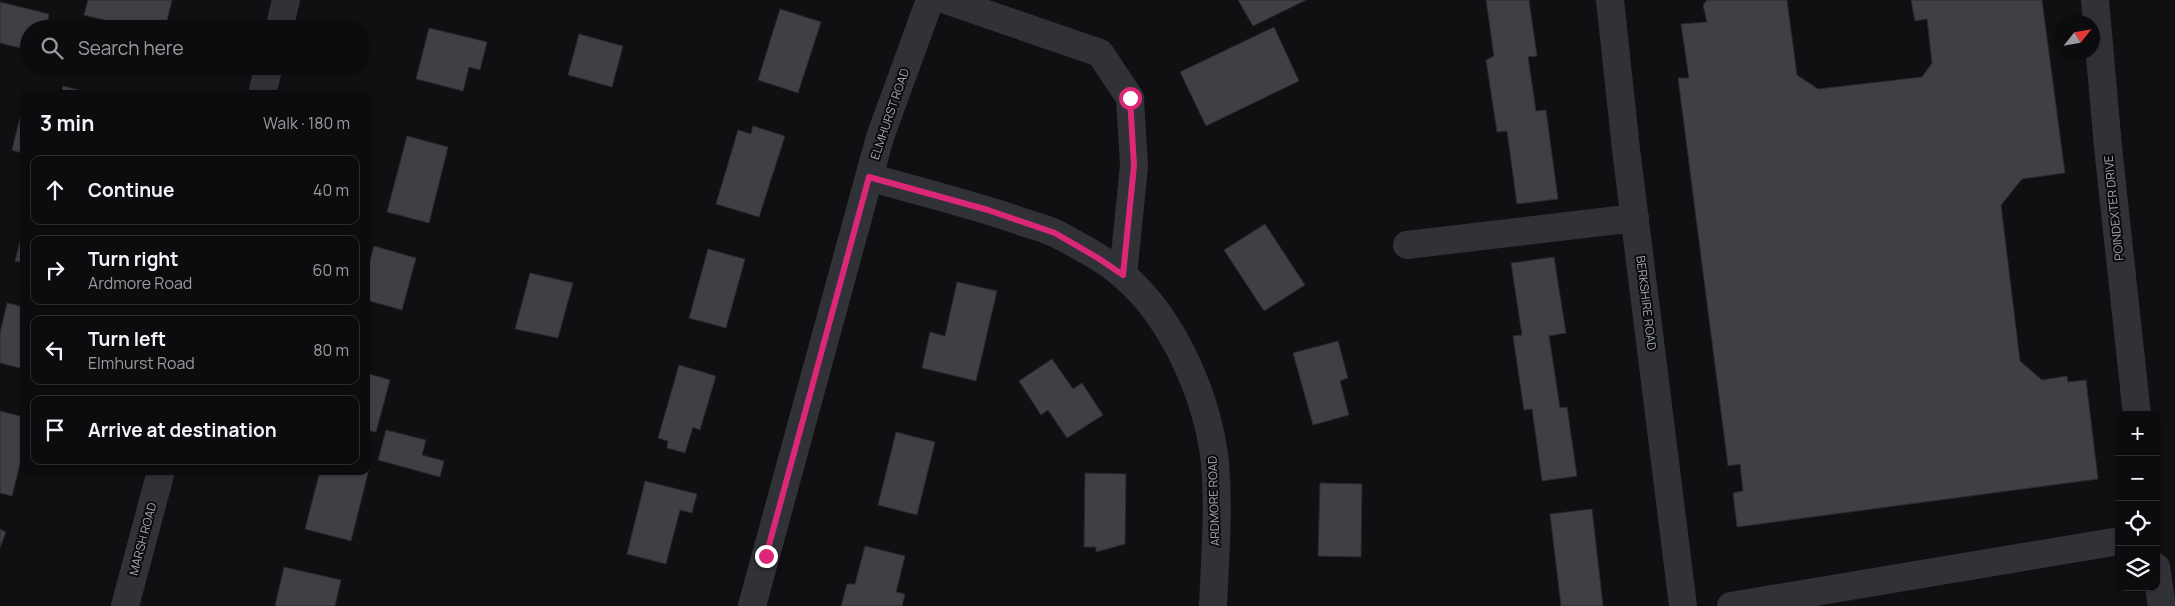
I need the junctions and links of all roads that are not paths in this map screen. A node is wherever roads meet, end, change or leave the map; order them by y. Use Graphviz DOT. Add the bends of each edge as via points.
graph roads {
  1 [pos="286,0"];
  2 [pos="930,0"];
  3 [pos="946,0"];
  4 [pos="1610,0"];
  5 [pos="2095,0"];
  6 [pos="281,20"];
  7 [pos="267,75"];
  8 [pos="263,90"];
  9 [pos="869,177"];
  10 [pos="1635,218"];
  11 [pos="1407,244"];
  12 [pos="1123,275"];
  13 [pos="2137,411"];
  14 [pos="160,475"];
  15 [pos="2115,542"];
  16 [pos="2160,591"];
  17 [pos="125,606"];
  18 [pos="752,606"];
  19 [pos="1213,606"];
  20 [pos="1683,606"];
  21 [pos="1731,606"];
  22 [pos="2162,606"];
  1 -- 6 [label="street"];
  2 -- 9 [label="street, ELMHURST ROAD" via="880,137"];
  3 -- 12 [label="street" via="1100,53 1130,98 1134,166"];
  4 -- 10 [label="street, BERKSHIRE ROAD"];
  5 -- 13 [label="street, POINDEXTER DRIVE"];
  7 -- 8 [label="street"];
  9 -- 12 [label="street, ARDMORE ROAD" via="988,210 1055,233"];
  9 -- 18 [label="street, ELMHURST ROAD"];
  10 -- 11 [label="street"];
  10 -- 20 [label="street, BERKSHIRE ROAD"];
  12 -- 19 [label="street, ARDMORE ROAD" via="1144,297 1174,340 1206,413 1215,464"];
  14 -- 17 [label="street, MARSH ROAD"];
  15 -- 21 [label="street"];
  16 -- 22 [label="street"];
}
